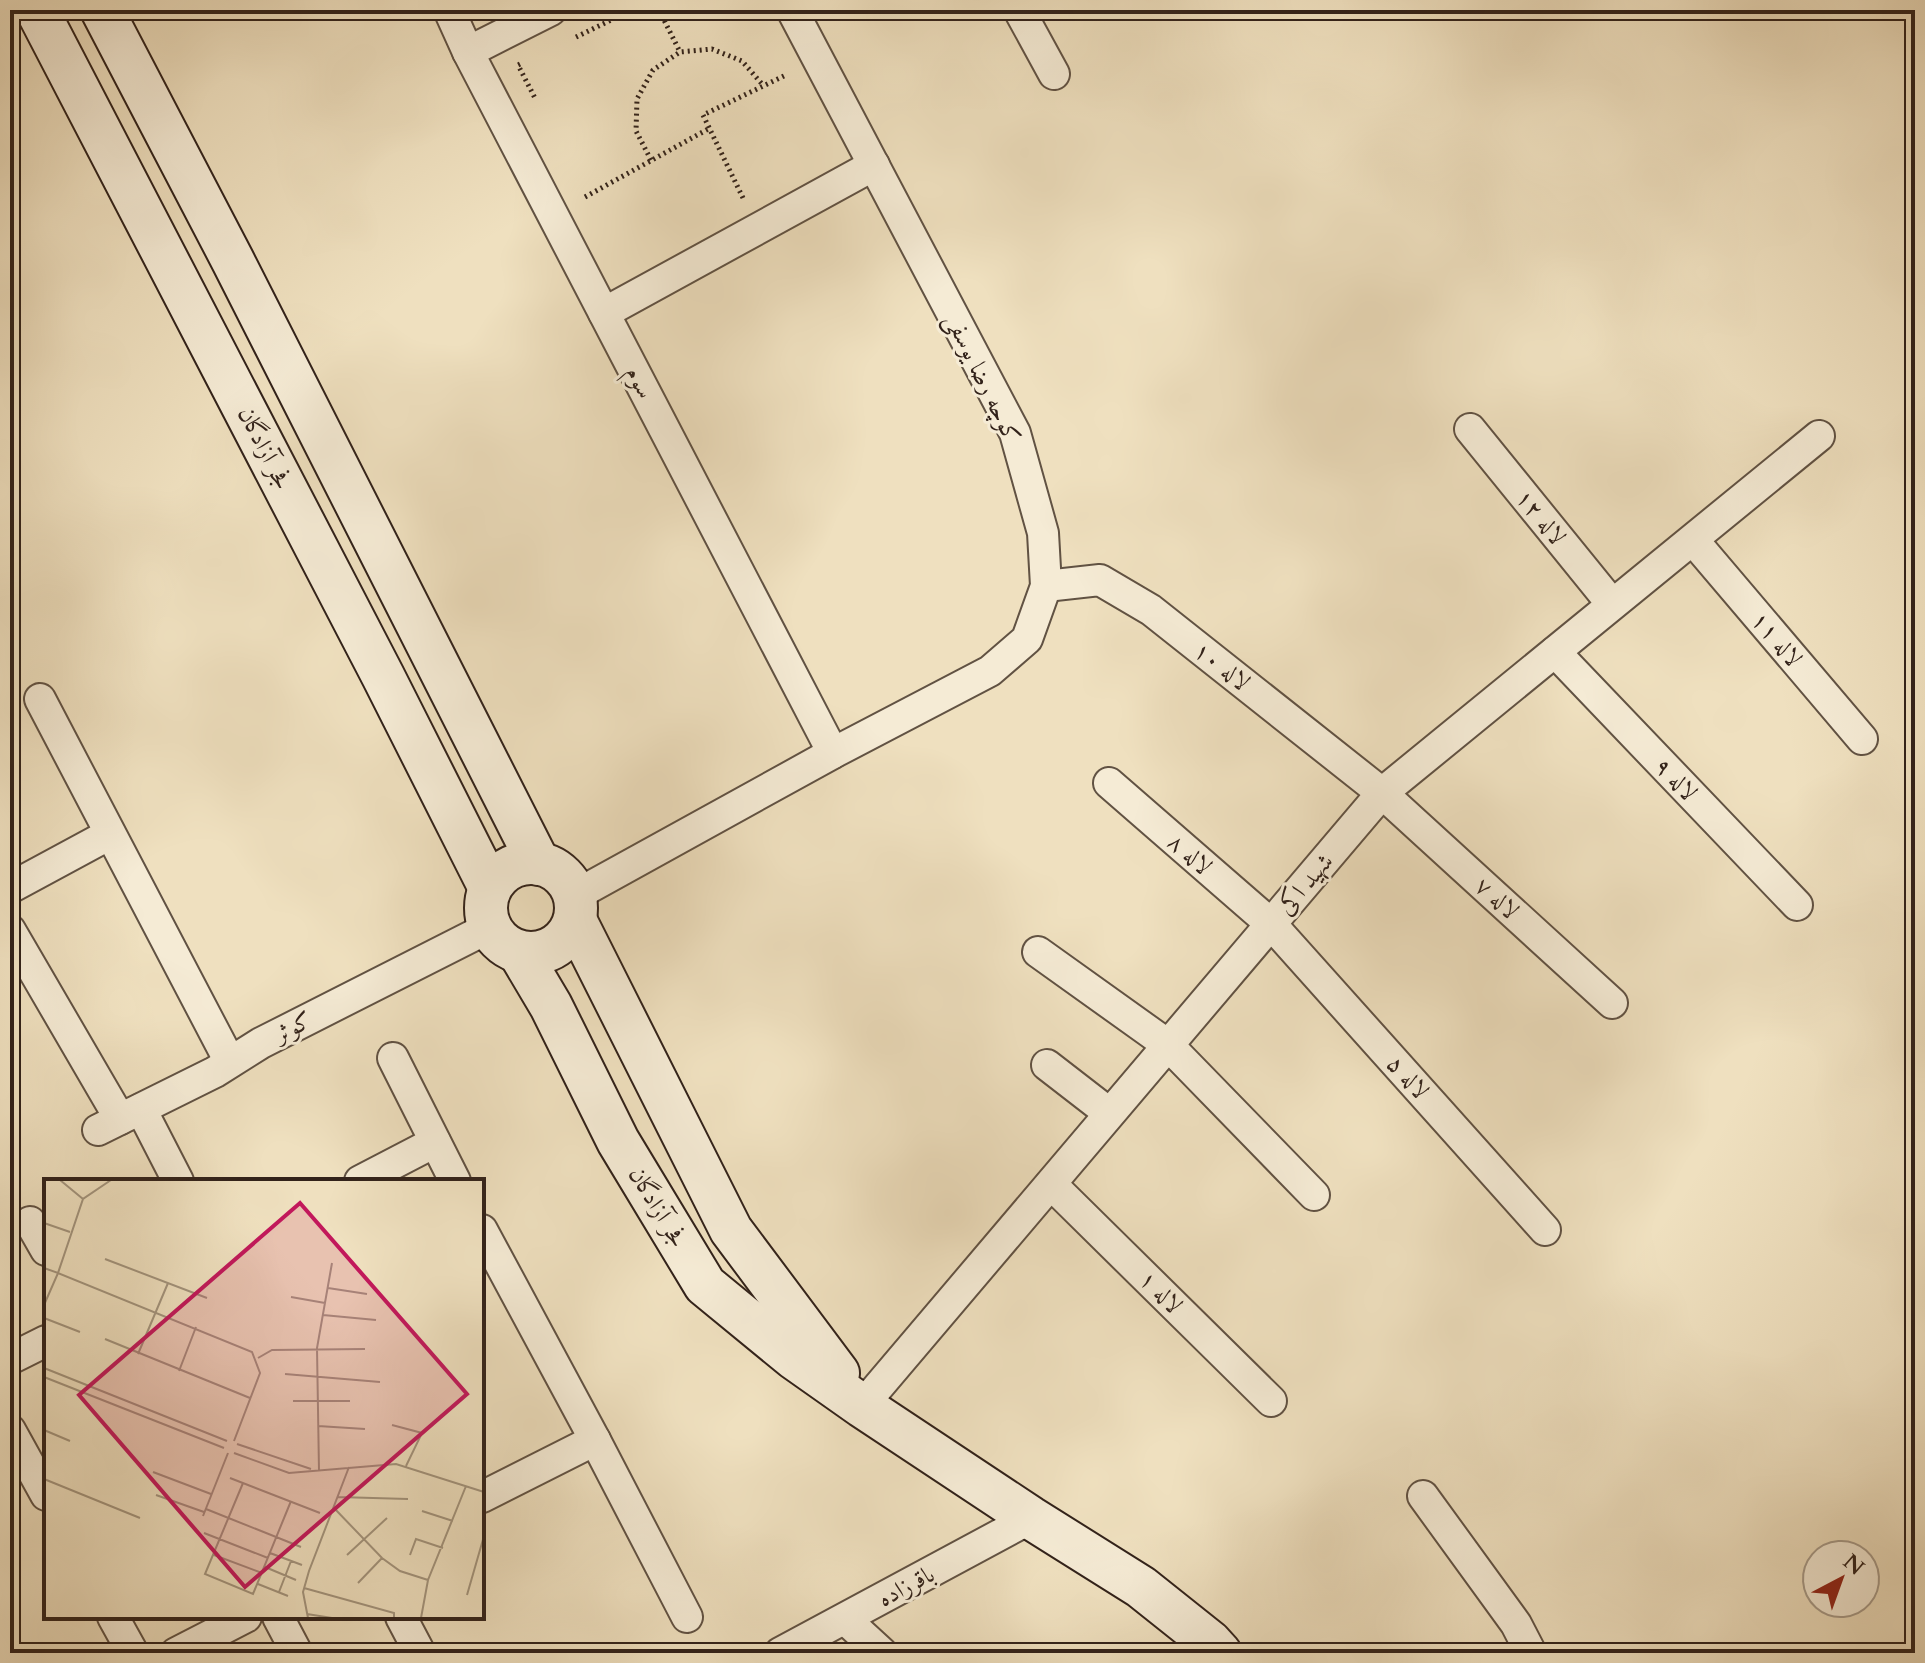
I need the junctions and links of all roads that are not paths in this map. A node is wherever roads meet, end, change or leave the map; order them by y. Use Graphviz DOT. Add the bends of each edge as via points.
graph roads {
  1 [pos="37,10"];
  2 [pos="102,10"];
  3 [pos="449,10"];
  4 [pos="551,10"];
  5 [pos="792,10"];
  6 [pos="1019,10"];
  7 [pos="468,52"];
  8 [pos="1054,74"];
  9 [pos="874,165"];
  10 [pos="604,313"];
  11 [pos="1470,429"];
  12 [pos="1819,436"];
  13 [pos="1693,540"];
  14 [pos="1046,586"];
  15 [pos="1612,604"];
  16 [pos="1555,652"];
  17 [pos="40,699"];
  18 [pos="1862,739"];
  19 [pos="833,753"];
  20 [pos="1109,783"];
  21 [pos="1382,793"];
  22 [pos="110,834"];
  23 [pos="539,864"];
  24 [pos="10,888"];
  25 [pos="1797,905"];
  26 [pos="574,908"];
  27 [pos="500,922"];
  28 [pos="1271,924"];
  29 [pos="10,930"];
  30 [pos="1038,952"];
  31 [pos="1612,1003"];
  32 [pos="1168,1045"];
  33 [pos="393,1058"];
  34 [pos="230,1062"];
  35 [pos="1047,1065"];
  36 [pos="1109,1113"];
  37 [pos="120,1119"];
  38 [pos="435,1142"];
  39 [pos="176,1179"];
  40 [pos="364,1179"];
  41 [pos="454,1179"];
  42 [pos="1051,1184"];
  43 [pos="1314,1195"];
  44 [pos="30,1222"];
  45 [pos="1545,1230"];
  46 [pos="484,1234"];
  47 [pos="44,1246"];
  48 [pos="44,1342"];
  49 [pos="10,1359"];
  50 [pos="1271,1401"];
  51 [pos="862,1406"];
  52 [pos="10,1430"];
  53 [pos="595,1440"];
  54 [pos="44,1491"];
  55 [pos="484,1496"];
  56 [pos="1423,1496"];
  57 [pos="1031,1518"];
  58 [pos="687,1617"];
  59 [pos="114,1619"];
  60 [pos="239,1619"];
  61 [pos="279,1619"];
  62 [pos="402,1619"];
  63 [pos="845,1619"];
  64 [pos="180,1652"];
  65 [pos="133,1653"];
  66 [pos="297,1653"];
  67 [pos="420,1653"];
  68 [pos="780,1653"];
  69 [pos="882,1653"];
  70 [pos="1220,1653"];
  71 [pos="1531,1653"];
  1 -- 27 [label="street, فجر آزادگان" via="383,676"];
  2 -- 23 [label="street"];
  3 -- 7 [label="street, سوم"];
  4 -- 7 [label="street"];
  5 -- 9 [label="street, کوچه رضا یوسفی"];
  6 -- 8 [label="street"];
  7 -- 10 [label="street, سوم"];
  9 -- 10 [label="street"];
  9 -- 14 [label="street, کوچه رضا یوسفی" via="1015,433 1043,533"];
  10 -- 19 [label="street, سوم"];
  11 -- 15 [label="street, لاله ۱۲"];
  12 -- 13 [label="street, شهید اکی"];
  13 -- 15 [label="street, شهید اکی"];
  13 -- 18 [label="street, لاله ۱۱"];
  14 -- 19 [label="street, کوچه رضا یوسفی" via="1027,639 990,671"];
  14 -- 21 [label="street, لاله ۱۰" via="1100,580 1151,610"];
  15 -- 16 [label="street, شهید اکی"];
  16 -- 21 [label="street, شهید اکی"];
  16 -- 25 [label="street, لاله ۹"];
  17 -- 22 [label="street"];
  19 -- 26 [label="street, کوچه رضا یوسفی"];
  20 -- 28 [label="street, لاله ۸"];
  21 -- 28 [label="street, شهید اکی"];
  21 -- 31 [label="street, لاله ۷"];
  22 -- 24 [label="street"];
  22 -- 34 [label="street"];
  23 -- 26 [label="street" via="555,869 567,881"];
  23 -- 27 [label="street" via="520,864 502,873"];
  26 -- 27 [label="street" via="567,936 537,953"];
  26 -- 51 [label="street, فجر آزادگان" via="731,1230"];
  27 -- 34 [label="street, کوثر"];
  27 -- 51 [label="street, فجر آزادگان" via="551,1006 618,1141 705,1285"];
  28 -- 32 [label="street, شهید اکی"];
  28 -- 45 [label="street, لاله ۵"];
  29 -- 37 [label="street"];
  30 -- 32 [label="street"];
  32 -- 36 [label="street, شهید اکی"];
  32 -- 43 [label="street"];
  33 -- 38 [label="street"];
  34 -- 37 [label="street, کوثر"];
  35 -- 36 [label="street"];
  36 -- 42 [label="street, شهید اکی"];
  37 -- 39 [label="street"];
  38 -- 40 [label="street"];
  38 -- 41 [label="street"];
  42 -- 50 [label="street, لاله ۱"];
  42 -- 51 [label="street, شهید اکی"];
  44 -- 47 [label="street"];
  46 -- 53 [label="street"];
  48 -- 49 [label="street"];
  51 -- 57 [label="street, فجر آزادگان"];
  52 -- 54 [label="street"];
  53 -- 55 [label="street"];
  53 -- 58 [label="street"];
  56 -- 71 [label="street" via="1516,1624"];
  57 -- 63 [label="street, باقرزاده"];
  57 -- 70 [label="street, فجر آزادگان" via="1141,1587"];
  59 -- 65 [label="street"];
  60 -- 64 [label="street"];
  61 -- 66 [label="street"];
  62 -- 67 [label="street"];
  63 -- 68 [label="street, باقرزاده"];
  63 -- 69 [label="street"];
}
